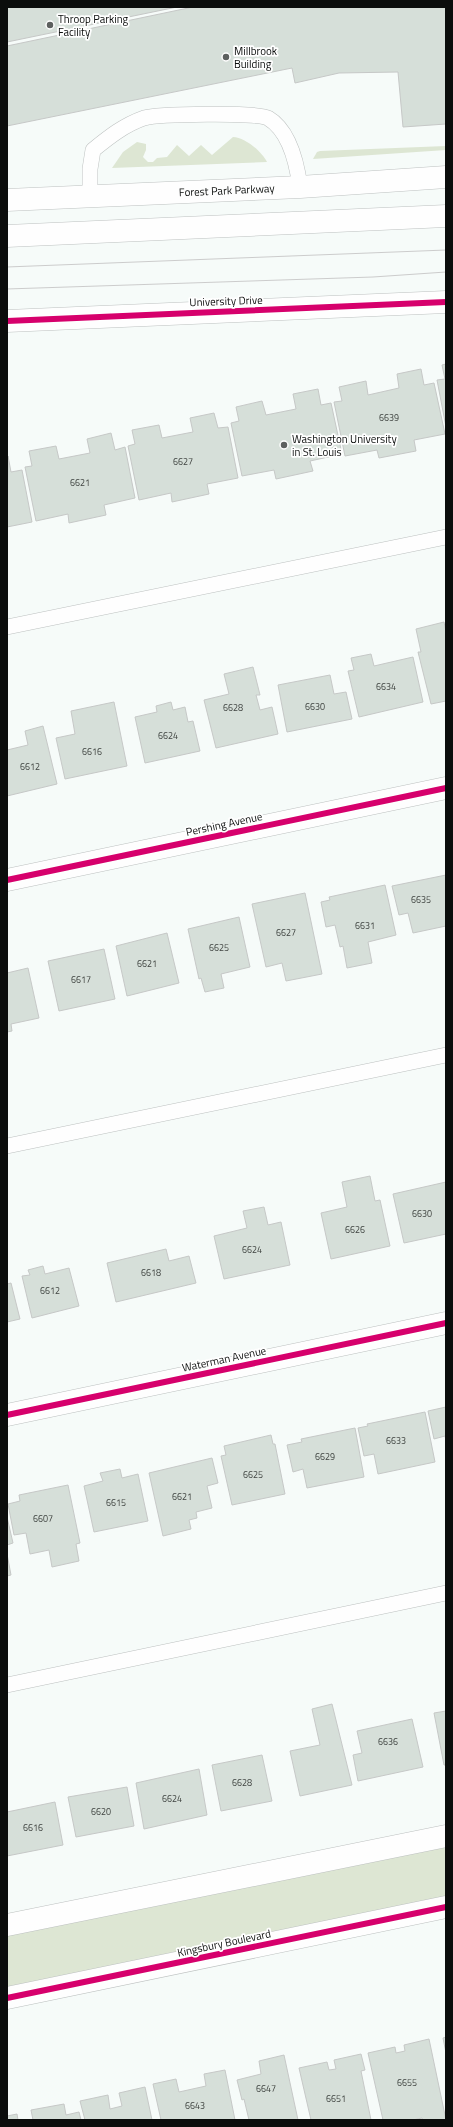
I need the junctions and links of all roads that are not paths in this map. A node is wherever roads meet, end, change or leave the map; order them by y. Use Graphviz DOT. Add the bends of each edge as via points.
graph roads {
  1 [pos="446,177"];
  2 [pos="300,187"];
  3 [pos="90,197"];
  4 [pos="7,200"];
  5 [pos="446,216"];
  6 [pos="7,236"];
  7 [pos="446,302"];
  8 [pos="7,321"];
  9 [pos="446,537"];
  10 [pos="7,627"];
  11 [pos="446,788"];
  12 [pos="7,880"];
  13 [pos="446,1054"];
  14 [pos="7,1146"];
  15 [pos="446,1323"];
  16 [pos="7,1415"];
  17 [pos="446,1593"];
  18 [pos="7,1685"];
  19 [pos="446,1836"];
  20 [pos="446,1907"];
  21 [pos="7,1925"];
  22 [pos="7,1998"];
  1 -- 2 [label="street, Forest Park Parkway"];
  2 -- 3 [label="street, Forest Park Parkway"];
  2 -- 3 [label="lane" via="297,164 281,128 267,117 200,115 146,118 120,128 93,150"];
  3 -- 4 [label="street, Forest Park Parkway"];
  5 -- 6 [label="street"];
  7 -- 8 [label="street, University Drive"];
  9 -- 10 [label="lane"];
  11 -- 12 [label="street, Pershing Avenue"];
  13 -- 14 [label="lane"];
  15 -- 16 [label="street, Waterman Avenue"];
  17 -- 18 [label="lane"];
  19 -- 21 [label="street"];
  20 -- 22 [label="street, Kingsbury Boulevard"];
}
